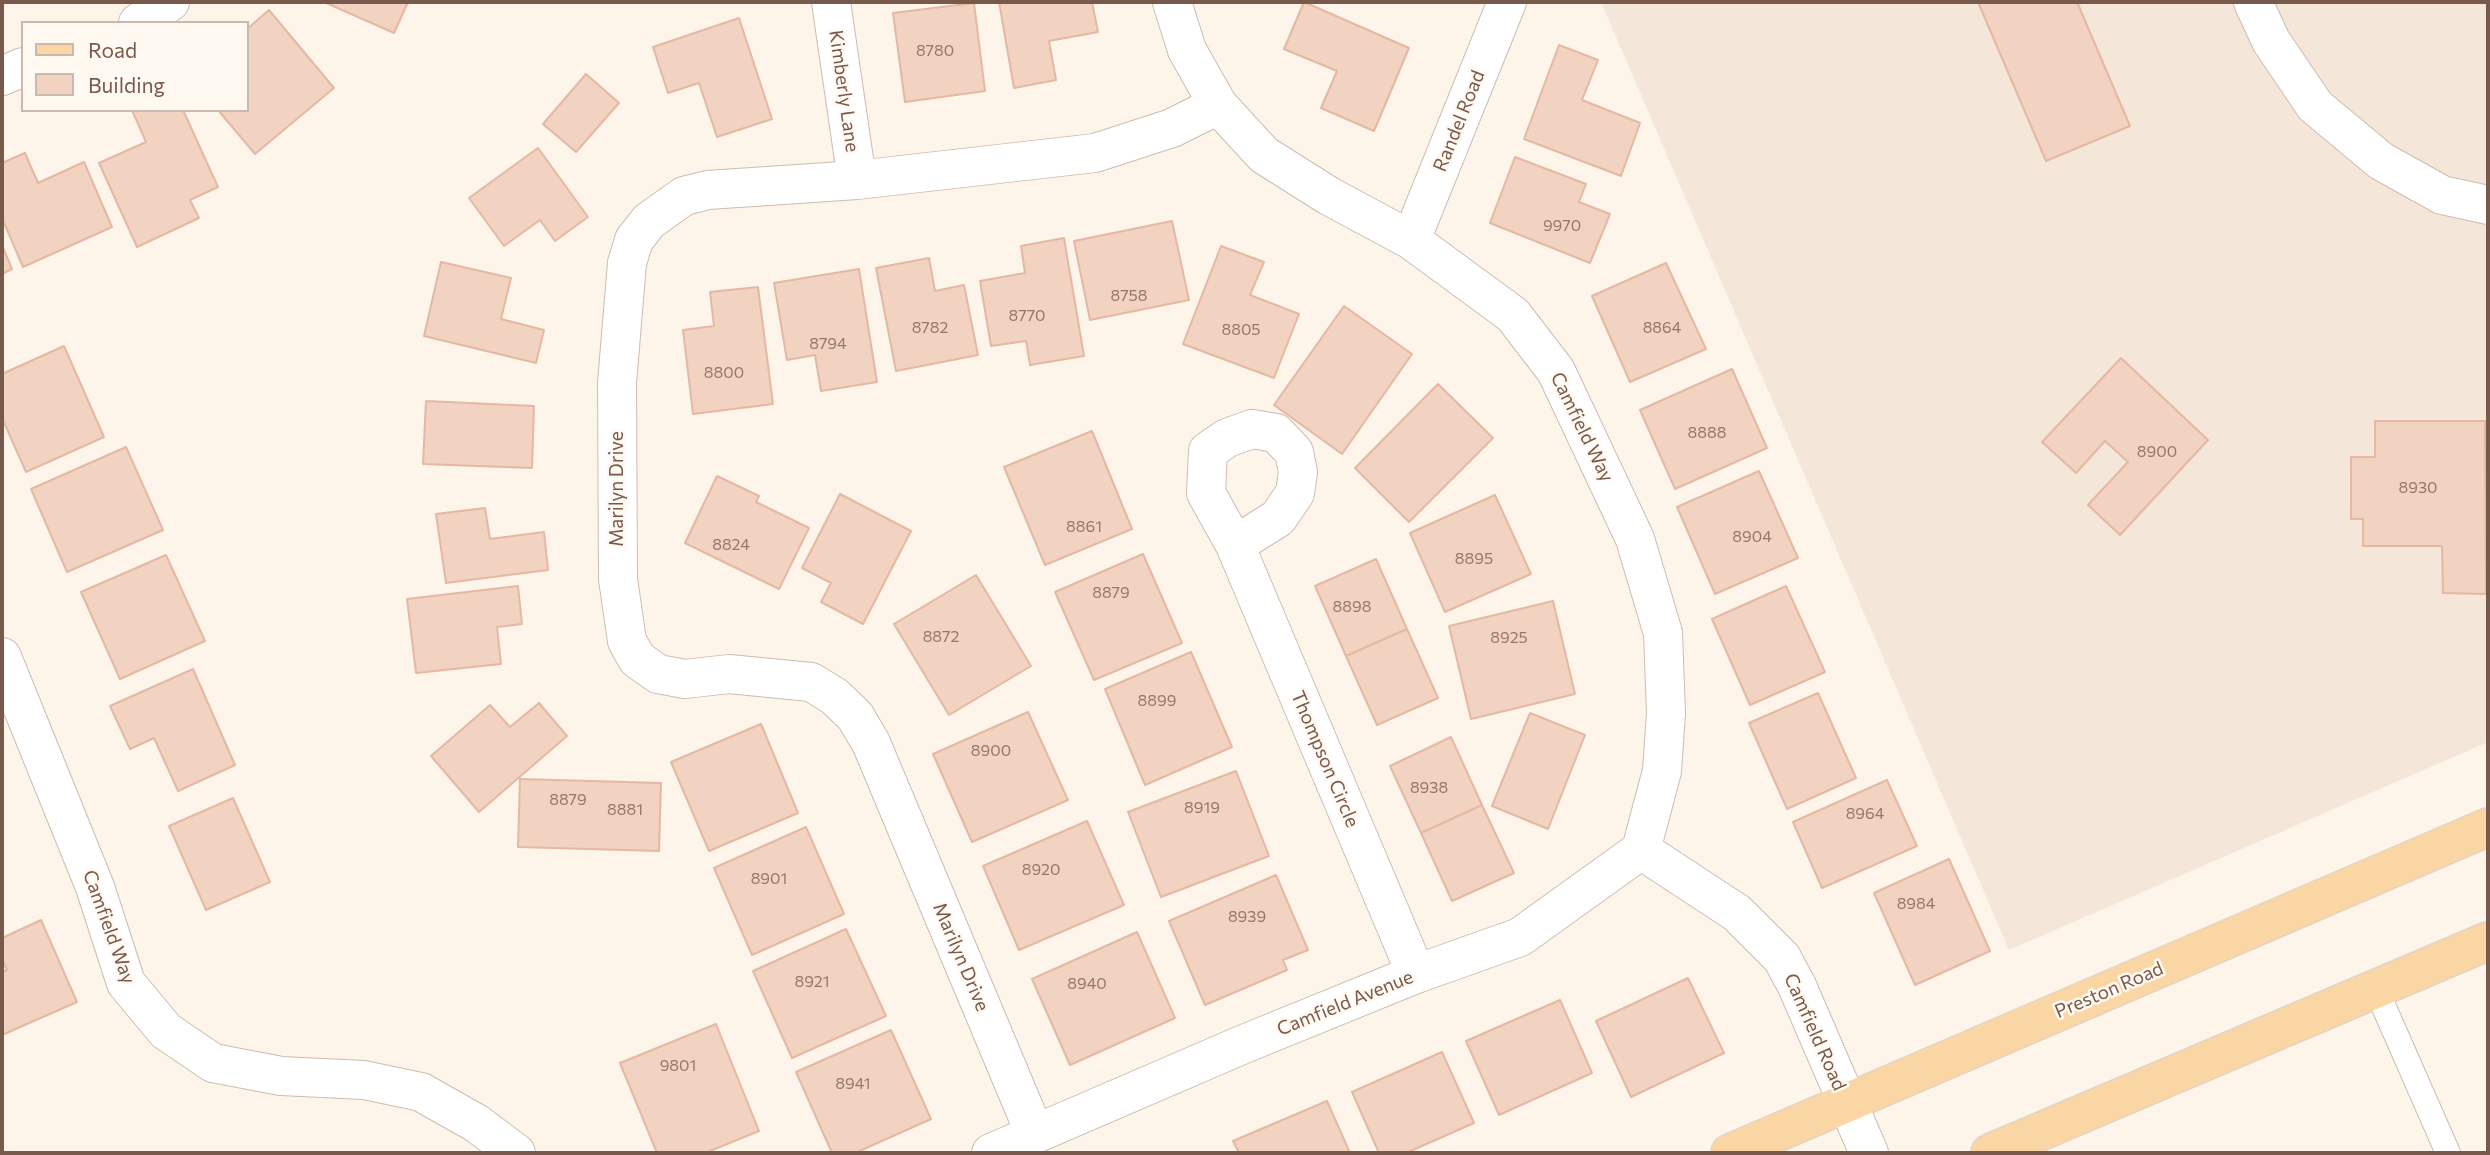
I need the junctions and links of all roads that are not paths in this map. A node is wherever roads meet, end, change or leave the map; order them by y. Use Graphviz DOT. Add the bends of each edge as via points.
graph roads {
  1 [pos="170,2"];
  2 [pos="831,2"];
  3 [pos="1172,2"];
  4 [pos="1507,2"];
  5 [pos="2253,2"];
  6 [pos="141,21"];
  7 [pos="21,68"];
  8 [pos="2,76"];
  9 [pos="1218,106"];
  10 [pos="857,180"];
  11 [pos="2488,205"];
  12 [pos="1411,240"];
  13 [pos="1235,545"];
  14 [pos="2,657"];
  15 [pos="2488,827"];
  16 [pos="1641,850"];
  17 [pos="2488,941"];
  18 [pos="1416,974"];
  19 [pos="2376,989"];
  20 [pos="1847,1103"];
  21 [pos="1035,1134"];
  22 [pos="516,1153"];
  23 [pos="991,1153"];
  24 [pos="1730,1153"];
  25 [pos="1869,1153"];
  26 [pos="1990,1153"];
  27 [pos="2448,1153"];
  1 -- 6 [label="street"];
  2 -- 10 [label="street, Kimberly Lane"];
  3 -- 9 [label="street, Camfield Way" via="1187,50"];
  4 -- 12 [label="street, Randel Road"];
  5 -- 11 [label="street" via="2271,41 2315,106 2381,161 2442,195"];
  7 -- 8 [label="street"];
  9 -- 10 [label="street, Marilyn Drive" via="1172,128 1095,153"];
  9 -- 12 [label="street, Camfield Way" via="1264,155"];
  10 -- 21 [label="street, Marilyn Drive" via="747,186 684,196 649,221 634,240 626,264 617,383 618,579 627,641 637,659 658,674 685,679 729,674 811,682 855,716 871,743"];
  12 -- 16 [label="street, Camfield Way" via="1513,315 1556,371 1635,538 1663,633 1666,713 1662,771"];
  13 -- 18 [label="street, Thompson Circle"];
  14 -- 22 [label="street, Camfield Way" via="95,887 125,983 166,1031 213,1063 281,1076 364,1080 421,1092 476,1123"];
  15 -- 20 [label="main road, Preston Road"];
  16 -- 18 [label="street, Camfield Avenue" via="1520,937"];
  16 -- 20 [label="street, Camfield Road" via="1737,913 1782,958"];
  17 -- 19 [label="main road"];
  18 -- 21 [label="street, Camfield Avenue"];
  19 -- 26 [label="main road"];
  19 -- 27 [label="lane"];
  20 -- 24 [label="main road, Preston Road"];
  20 -- 25 [label="street, Camfield Road"];
  21 -- 23 [label="street"];
}
